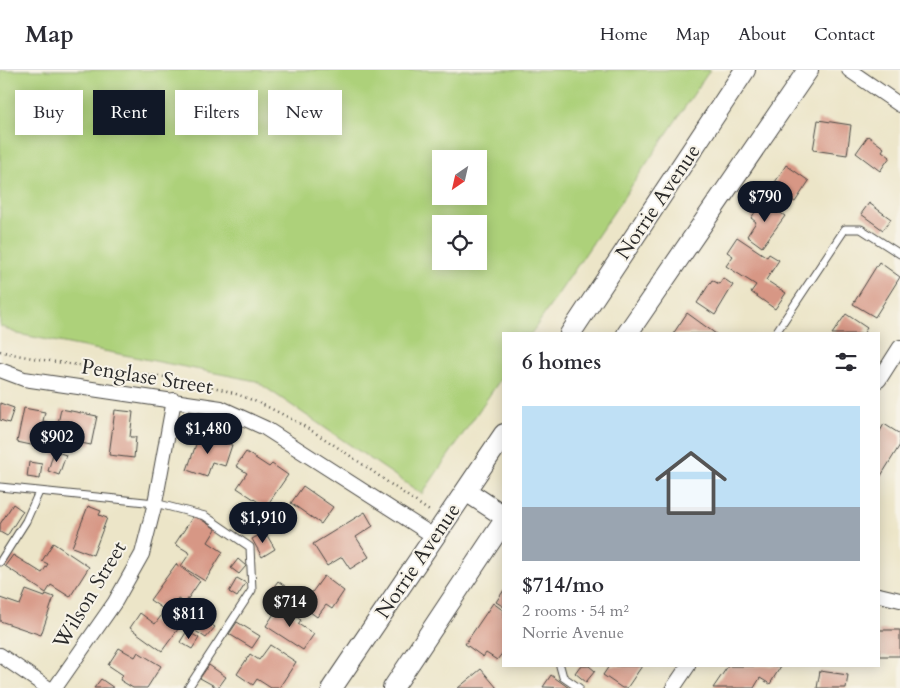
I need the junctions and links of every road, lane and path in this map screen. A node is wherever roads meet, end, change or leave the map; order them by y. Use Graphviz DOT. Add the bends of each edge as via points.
graph roads {
  1 [pos="745,70"];
  2 [pos="808,70"];
  3 [pos="849,70"];
  4 [pos="900,106"];
  5 [pos="900,254"];
  6 [pos="571,332"];
  7 [pos="628,332"];
  8 [pos="776,332"];
  9 [pos="900,347"];
  10 [pos="0,370"];
  11 [pos="880,378"];
  12 [pos="174,400"];
  13 [pos="502,437"];
  14 [pos="0,487"];
  15 [pos="466,491"];
  16 [pos="39,492"];
  17 [pos="155,503"];
  18 [pos="502,515"];
  19 [pos="502,524"];
  20 [pos="435,537"];
  21 [pos="0,562"];
  22 [pos="880,595"];
  23 [pos="900,600"];
  24 [pos="0,655"];
  25 [pos="560,667"];
  26 [pos="687,667"];
  27 [pos="48,688"];
  28 [pos="55,688"];
  29 [pos="188,688"];
  30 [pos="332,688"];
  31 [pos="394,688"];
  32 [pos="579,688"];
  33 [pos="673,688"];
  1 -- 6 [label="main road, Norrie Avenue"];
  2 -- 7 [label="main road"];
  3 -- 4 [label="street"];
  5 -- 8 [label="lane" via="861,229 845,229"];
  9 -- 11 [label="street"];
  10 -- 12 [label="street, Penglase Street" via="24,379"];
  12 -- 17 [label="street, Wilson Street"];
  12 -- 20 [label="street, Penglase Street" via="221,408 265,428"];
  13 -- 15 [label="main road, Norrie Avenue"];
  14 -- 16 [label="lane"];
  15 -- 18 [label="main road"];
  15 -- 20 [label="main road, Norrie Avenue"];
  16 -- 17 [label="lane"];
  16 -- 21 [label="lane" via="26,521"];
  17 -- 28 [label="street, Wilson Street" via="142,554 114,602"];
  17 -- 29 [label="lane" via="204,516 250,547 252,590"];
  19 -- 31 [label="main road"];
  20 -- 30 [label="main road, Norrie Avenue"];
  22 -- 23 [label="street"];
  24 -- 27 [label="street"];
  25 -- 32 [label="lane" via="562,677"];
  26 -- 33 [label="street"];
}
